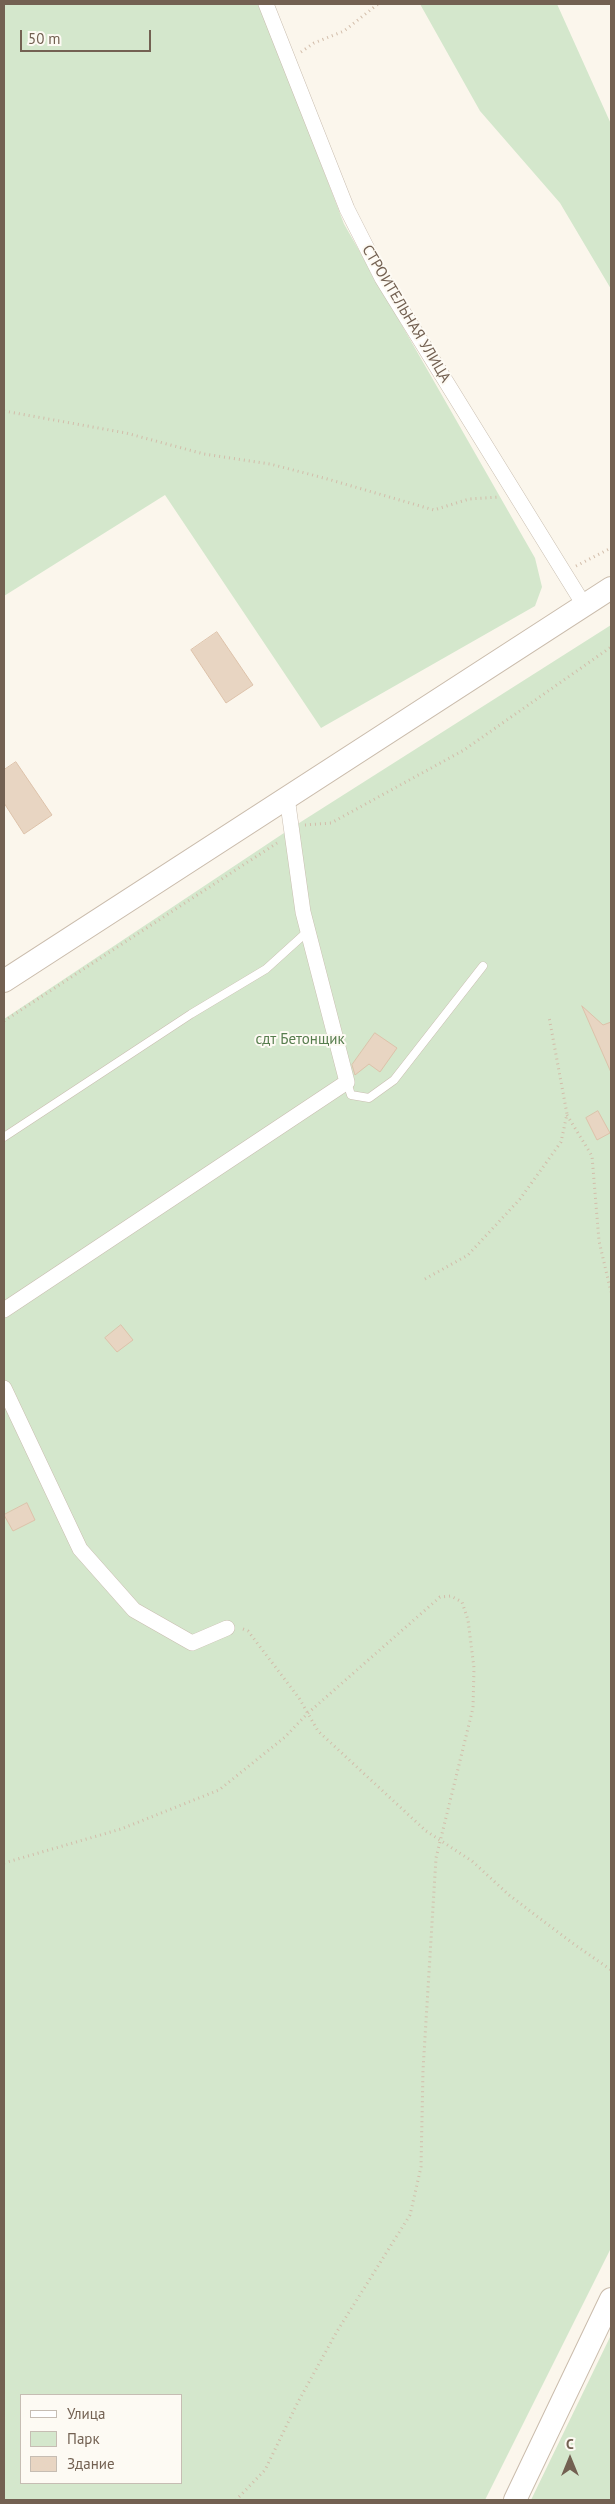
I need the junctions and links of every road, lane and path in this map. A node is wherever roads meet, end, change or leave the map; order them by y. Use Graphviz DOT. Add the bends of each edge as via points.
graph roads {
  1 [pos="266,4"];
  2 [pos="378,4"];
  3 [pos="288,61"];
  4 [pos="4,411"];
  5 [pos="518,499"];
  6 [pos="611,548"];
  7 [pos="564,572"];
  8 [pos="611,588"];
  9 [pos="584,605"];
  10 [pos="287,797"];
  11 [pos="308,931"];
  12 [pos="483,966"];
  13 [pos="4,981"];
  14 [pos="549,1017"];
  15 [pos="347,1082"];
  16 [pos="567,1114"];
  17 [pos="4,1137"];
  18 [pos="425,1279"];
  19 [pos="611,1292"];
  20 [pos="4,1310"];
  21 [pos="4,1388"];
  22 [pos="227,1628"];
  23 [pos="308,1713"];
  24 [pos="440,1840"];
  25 [pos="4,1863"];
  26 [pos="611,1970"];
  27 [pos="611,2299"];
  28 [pos="236,2500"];
  29 [pos="515,2500"];
  1 -- 3 [label="street, СТРОИТЕЛЬНАЯ УЛИЦА"];
  2 -- 3 [label="path" via="344,31 314,43"];
  3 -- 5 [label="street, СТРОИТЕЛЬНАЯ УЛИЦА" via="346,209 382,278"];
  4 -- 5 [label="path" via="126,433 204,454 270,464 434,510 468,499 509,496"];
  5 -- 7 [label="street, СТРОИТЕЛЬНАЯ УЛИЦА"];
  6 -- 7 [label="path"];
  7 -- 9 [label="street, СТРОИТЕЛЬНАЯ УЛИЦА"];
  8 -- 9 [label="main road"];
  9 -- 10 [label="main road"];
  10 -- 11 [label="street"];
  10 -- 13 [label="main road"];
  11 -- 15 [label="street"];
  11 -- 17 [label="lane" via="266,969 191,1014"];
  12 -- 15 [label="lane" via="394,1080 369,1098 351,1095"];
  14 -- 16 [label="path"];
  15 -- 20 [label="street"];
  16 -- 18 [label="path" via="561,1142 520,1199 468,1255"];
  16 -- 19 [label="path" via="592,1156 600,1241"];
  21 -- 22 [label="street" via="80,1549 134,1610 192,1643"];
  22 -- 23 [label="path" via="238,1627 248,1631"];
  23 -- 24 [label="path" via="318,1731 426,1831"];
  23 -- 24 [label="path" via="440,1597 451,1596 462,1602 468,1620 474,1668 473,1708"];
  23 -- 25 [label="path" via="286,1737 219,1790 121,1829"];
  24 -- 26 [label="path" via="472,1861 509,1895"];
  24 -- 28 [label="path" via="436,1858 423,2070 421,2167 410,2216 336,2333 265,2470"];
  27 -- 29 [label="main road"];
}
